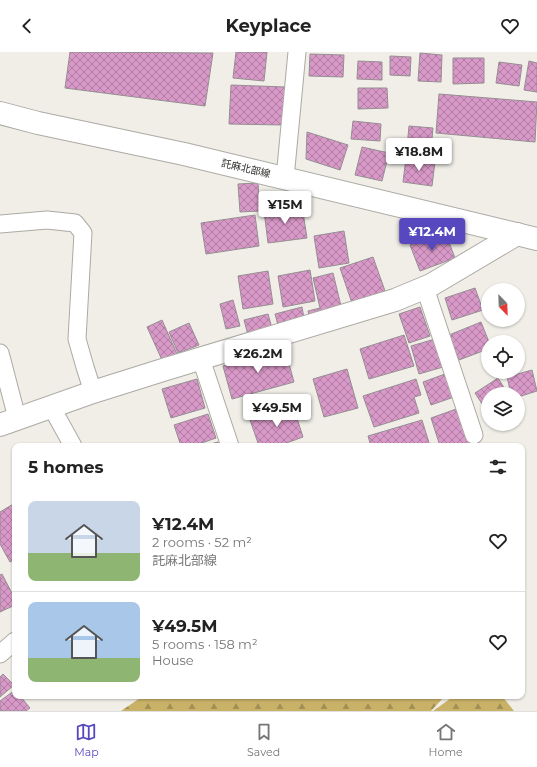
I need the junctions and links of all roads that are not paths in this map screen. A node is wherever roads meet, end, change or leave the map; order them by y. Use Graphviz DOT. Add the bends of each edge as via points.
graph roads {
  1 [pos="297,52"];
  2 [pos="0,113"];
  3 [pos="285,178"];
  4 [pos="0,224"];
  5 [pos="527,236"];
  6 [pos="425,288"];
  7 [pos="0,353"];
  8 [pos="201,358"];
  9 [pos="94,392"];
  10 [pos="52,408"];
  11 [pos="9,422"];
  12 [pos="474,435"];
  13 [pos="71,443"];
  14 [pos="229,443"];
  15 [pos="12,644"];
  16 [pos="0,654"];
  1 -- 3 [label="street"];
  2 -- 3 [label="street, 託麻北部線"];
  3 -- 5 [label="street, 託麻北部線"];
  4 -- 9 [label="street" via="47,220 75,223 83,233 77,339"];
  5 -- 6 [label="street"];
  6 -- 8 [label="street" via="396,300"];
  6 -- 12 [label="street"];
  7 -- 11 [label="street"];
  8 -- 9 [label="street"];
  8 -- 14 [label="street"];
  9 -- 10 [label="street"];
  10 -- 11 [label="street"];
  10 -- 13 [label="street"];
  15 -- 16 [label="street"];
}
